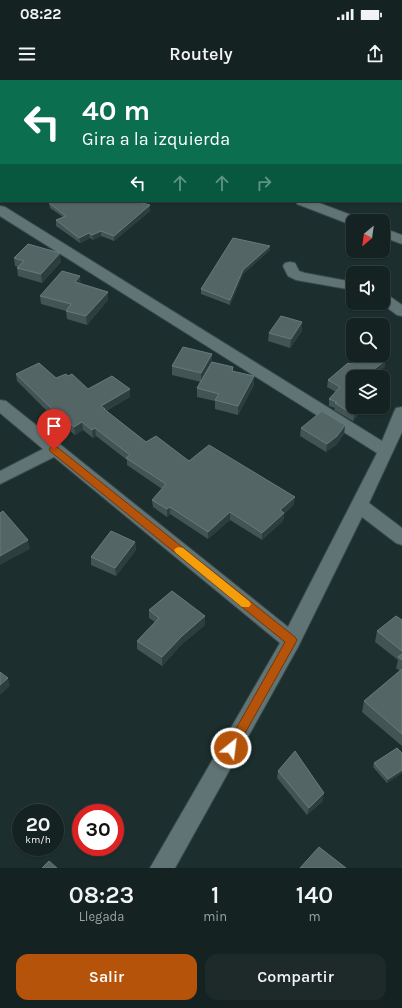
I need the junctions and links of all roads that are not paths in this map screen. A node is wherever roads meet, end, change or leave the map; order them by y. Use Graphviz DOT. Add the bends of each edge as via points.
graph roads {
  1 [pos="305,202"];
  2 [pos="0,210"];
  3 [pos="346,218"];
  4 [pos="390,235"];
  5 [pos="402,240"];
  6 [pos="290,266"];
  7 [pos="346,285"];
  8 [pos="390,303"];
  9 [pos="402,312"];
  10 [pos="0,405"];
  11 [pos="402,412"];
  12 [pos="54,450"];
  13 [pos="386,451"];
  14 [pos="0,478"];
  15 [pos="359,505"];
  16 [pos="402,538"];
  17 [pos="291,640"];
  18 [pos="162,868"];
  1 -- 3 [label="street"];
  2 -- 13 [label="street"];
  4 -- 5 [label="street"];
  6 -- 7 [label="street" via="293,273 301,277"];
  8 -- 9 [label="street"];
  10 -- 12 [label="street"];
  11 -- 13 [label="street"];
  12 -- 14 [label="street"];
  12 -- 17 [label="street"];
  13 -- 15 [label="street"];
  15 -- 16 [label="street"];
  15 -- 17 [label="street"];
  17 -- 18 [label="street"];
}
